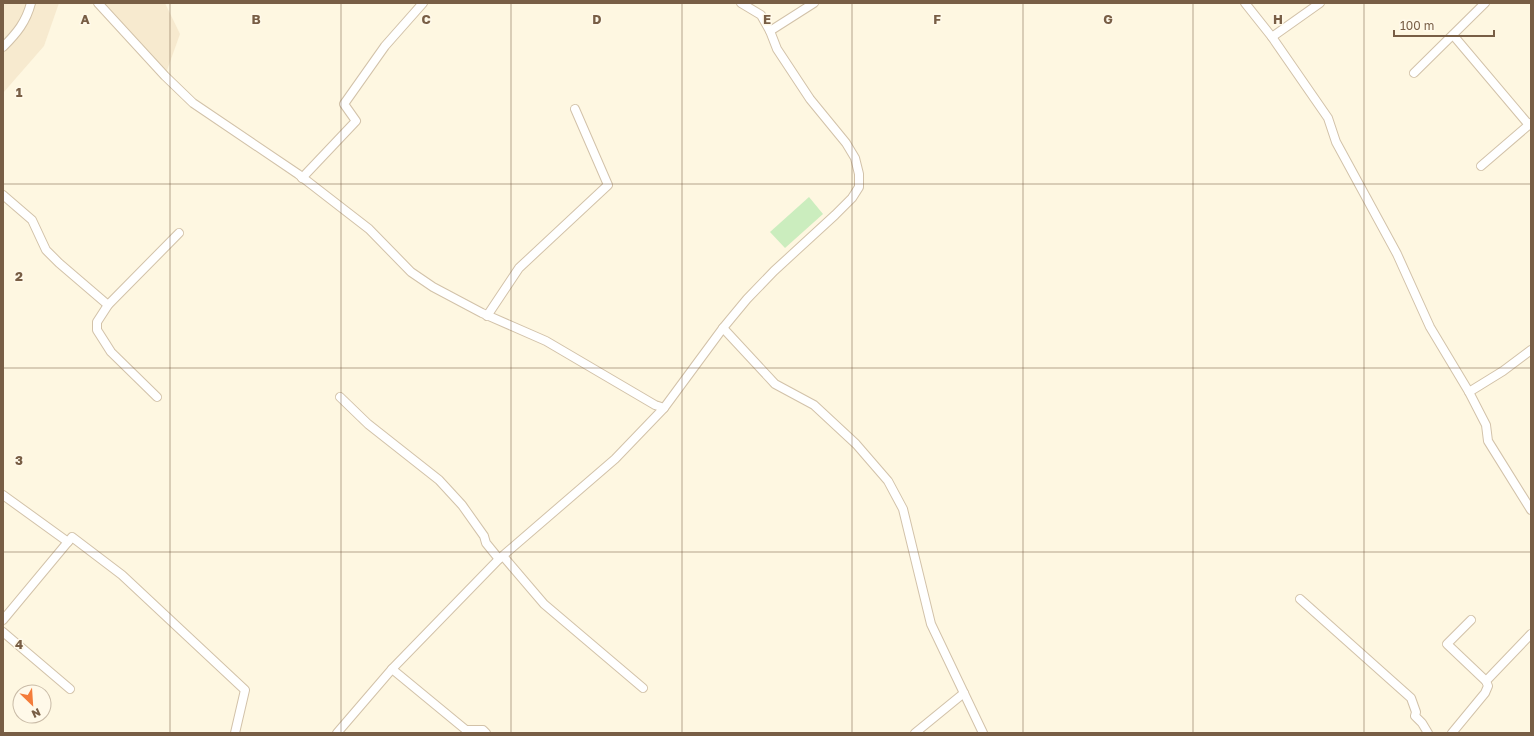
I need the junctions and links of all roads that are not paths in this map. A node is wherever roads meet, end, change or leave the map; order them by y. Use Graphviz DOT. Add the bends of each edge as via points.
graph roads {
  1 [pos="31,3"];
  2 [pos="98,3"];
  3 [pos="423,3"];
  4 [pos="741,3"];
  5 [pos="814,3"];
  6 [pos="1245,3"];
  7 [pos="1320,3"];
  8 [pos="1485,3"];
  9 [pos="770,31"];
  10 [pos="1452,35"];
  11 [pos="1272,37"];
  12 [pos="3,47"];
  13 [pos="1414,73"];
  14 [pos="575,109"];
  15 [pos="1530,124"];
  16 [pos="1481,166"];
  17 [pos="302,178"];
  18 [pos="3,195"];
  19 [pos="178,232"];
  20 [pos="108,305"];
  21 [pos="487,316"];
  22 [pos="722,328"];
  23 [pos="1531,350"];
  24 [pos="1469,392"];
  25 [pos="157,397"];
  26 [pos="340,397"];
  27 [pos="664,408"];
  28 [pos="3,495"];
  29 [pos="1531,510"];
  30 [pos="68,542"];
  31 [pos="501,557"];
  32 [pos="1300,599"];
  33 [pos="3,620"];
  34 [pos="1471,620"];
  35 [pos="3,632"];
  36 [pos="1531,634"];
  37 [pos="392,669"];
  38 [pos="1486,681"];
  39 [pos="643,688"];
  40 [pos="70,689"];
  41 [pos="964,693"];
  42 [pos="235,733"];
  43 [pos="337,733"];
  44 [pos="486,733"];
  45 [pos="915,733"];
  46 [pos="984,733"];
  47 [pos="1428,733"];
  48 [pos="1452,733"];
  1 -- 12 [label="street" via="20,29"];
  2 -- 17 [label="street" via="164,76 193,103"];
  3 -- 17 [label="street" via="385,46 344,104 356,121"];
  4 -- 9 [label="street" via="761,15"];
  5 -- 9 [label="street"];
  6 -- 11 [label="street"];
  7 -- 11 [label="street"];
  8 -- 10 [label="street"];
  9 -- 22 [label="street" via="777,49 810,99 846,142 855,158 859,188 852,198 774,271"];
  10 -- 13 [label="street"];
  10 -- 15 [label="street"];
  11 -- 24 [label="street" via="1328,118 1336,142 1397,254 1430,327"];
  14 -- 21 [label="street" via="608,185 519,268"];
  15 -- 16 [label="street"];
  17 -- 21 [label="street" via="369,229 411,272"];
  18 -- 20 [label="street" via="32,220 46,250"];
  19 -- 20 [label="street"];
  20 -- 25 [label="street" via="97,322 97,330 111,352"];
  21 -- 27 [label="street" via="546,341"];
  22 -- 27 [label="street"];
  22 -- 41 [label="street" via="775,384 814,405 856,444 888,481 903,509 931,624"];
  23 -- 24 [label="street"];
  24 -- 29 [label="street" via="1486,425 1488,442"];
  26 -- 31 [label="street" via="368,424 439,480 462,505 484,536 486,543"];
  27 -- 31 [label="street" via="615,459"];
  28 -- 30 [label="street"];
  30 -- 33 [label="street"];
  30 -- 42 [label="street" via="72,537 122,575 245,690"];
  31 -- 37 [label="street"];
  31 -- 39 [label="street" via="544,604"];
  32 -- 47 [label="street" via="1411,698 1415,716"];
  34 -- 38 [label="street" via="1447,644"];
  35 -- 40 [label="street"];
  36 -- 38 [label="street"];
  37 -- 43 [label="street"];
  37 -- 44 [label="street" via="466,730 482,730"];
  38 -- 48 [label="street" via="1488,686 1485,694"];
  41 -- 45 [label="street"];
  41 -- 46 [label="street"];
}
